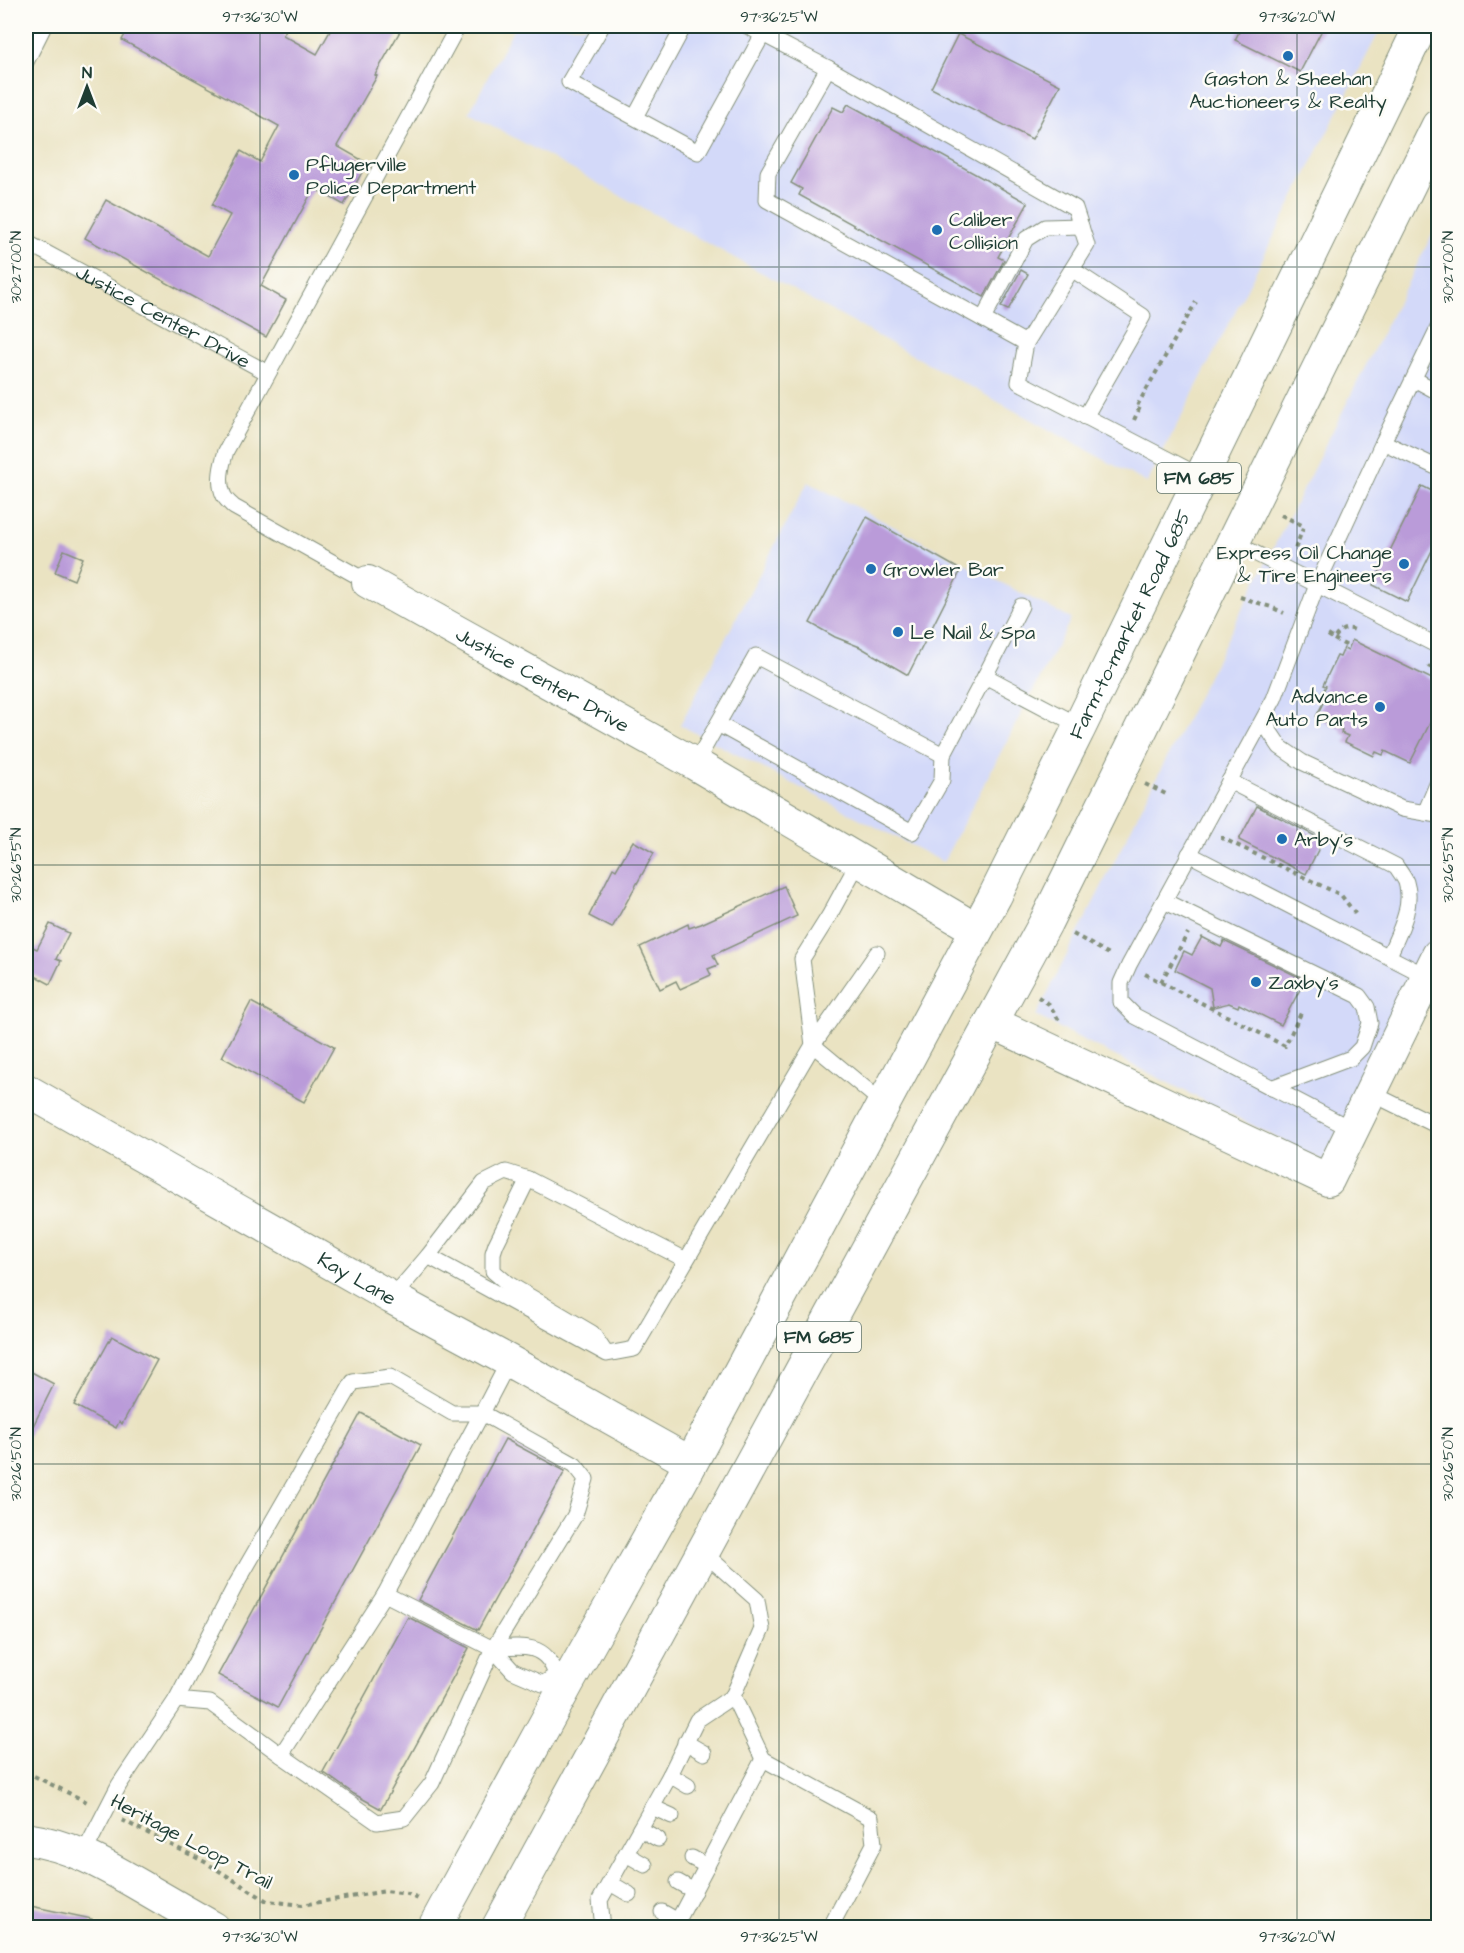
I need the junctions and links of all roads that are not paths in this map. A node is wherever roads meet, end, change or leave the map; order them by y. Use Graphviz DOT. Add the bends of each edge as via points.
graph roads {
  1 [pos="45,26"];
  2 [pos="458,26"];
  3 [pos="602,26"];
  4 [pos="684,26"];
  5 [pos="747,26"];
  6 [pos="1421,26"];
  7 [pos="763,34"];
  8 [pos="26,62"];
  9 [pos="828,68"];
  10 [pos="634,117"];
  11 [pos="1438,126"];
  12 [pos="1081,226"];
  13 [pos="26,242"];
  14 [pos="1073,270"];
  15 [pos="983,319"];
  16 [pos="1438,328"];
  17 [pos="1026,343"];
  18 [pos="268,373"];
  19 [pos="1414,379"];
  20 [pos="1438,392"];
  21 [pos="1085,417"];
  22 [pos="1383,442"];
  23 [pos="1438,468"];
  24 [pos="1200,476"];
  25 [pos="1233,542"];
  26 [pos="368,582"];
  27 [pos="1317,585"];
  28 [pos="1022,606"];
  29 [pos="1438,646"];
  30 [pos="985,676"];
  31 [pos="1268,710"];
  32 [pos="718,724"];
  33 [pos="1080,726"];
  34 [pos="943,755"];
  35 [pos="695,764"];
  36 [pos="1229,781"];
  37 [pos="1438,782"];
  38 [pos="1432,814"];
  39 [pos="1189,854"];
  40 [pos="859,861"];
  41 [pos="1164,901"];
  42 [pos="977,930"];
  43 [pos="877,953"];
  44 [pos="1389,956"];
  45 [pos="1433,966"];
  46 [pos="991,1022"];
  47 [pos="813,1045"];
  48 [pos="1271,1088"];
  49 [pos="26,1090"];
  50 [pos="1371,1092"];
  51 [pos="884,1104"];
  52 [pos="1438,1126"];
  53 [pos="1353,1130"];
  54 [pos="528,1179"];
  55 [pos="428,1256"];
  56 [pos="686,1260"];
  57 [pos="392,1298"];
  58 [pos="606,1354"];
  59 [pos="509,1361"];
  60 [pos="482,1413"];
  61 [pos="691,1463"];
  62 [pos="702,1552"];
  63 [pos="385,1594"];
  64 [pos="493,1649"];
  65 [pos="562,1679"];
  66 [pos="733,1696"];
  67 [pos="176,1700"];
  68 [pos="685,1742"];
  69 [pos="704,1753"];
  70 [pos="281,1755"];
  71 [pos="763,1759"];
  72 [pos="737,1773"];
  73 [pos="670,1775"];
  74 [pos="752,1781"];
  75 [pos="688,1786"];
  76 [pos="652,1807"];
  77 [pos="672,1816"];
  78 [pos="640,1829"];
  79 [pos="705,1834"];
  80 [pos="26,1839"];
  81 [pos="658,1839"];
  82 [pos="720,1841"];
  83 [pos="626,1854"];
  84 [pos="83,1855"];
  85 [pos="692,1858"];
  86 [pos="645,1865"];
  87 [pos="707,1866"];
  88 [pos="678,1882"];
  89 [pos="610,1883"];
  90 [pos="694,1891"];
  91 [pos="629,1894"];
  92 [pos="662,1912"];
  93 [pos="427,1914"];
  94 [pos="676,1924"];
  95 [pos="214,1928"];
  96 [pos="498,1928"];
  97 [pos="603,1928"];
  98 [pos="831,1928"];
  1 -- 8 [label="lane"];
  2 -- 18 [label="lane, Justice Center Drive"];
  3 -- 10 [label="lane" via="569,82"];
  4 -- 10 [label="lane"];
  5 -- 7 [label="lane"];
  6 -- 24 [label="main road, Farm-to-market Road 685 / FM 685"];
  7 -- 9 [label="lane"];
  7 -- 10 [label="lane" via="698,152"];
  9 -- 12 [label="lane" via="1075,208"];
  9 -- 15 [label="lane" via="768,172 767,200"];
  11 -- 25 [label="main road, FM 685"];
  12 -- 14 [label="lane" via="1087,244"];
  12 -- 15 [label="lane" via="1045,227 1026,239"];
  13 -- 18 [label="lane, Justice Center Drive"];
  14 -- 17 [label="lane"];
  14 -- 21 [label="lane" via="1143,316"];
  15 -- 17 [label="lane"];
  16 -- 19 [label="lane"];
  17 -- 21 [label="lane" via="1019,382"];
  18 -- 26 [label="lane, Justice Center Drive" via="226,451 221,475 224,496 234,507"];
  19 -- 20 [label="lane"];
  19 -- 22 [label="lane"];
  21 -- 24 [label="lane"];
  22 -- 23 [label="lane"];
  22 -- 27 [label="lane"];
  24 -- 33 [label="main road, Farm-to-market Road 685 / FM 685"];
  25 -- 27 [label="lane"];
  25 -- 46 [label="main road, FM 685" via="1046,922"];
  26 -- 35 [label="street, Justice Center Drive"];
  27 -- 29 [label="lane"];
  27 -- 31 [label="lane"];
  28 -- 30 [label="lane"];
  30 -- 33 [label="lane"];
  30 -- 34 [label="lane"];
  31 -- 36 [label="lane"];
  31 -- 38 [label="lane" via="1268,729 1280,747 1302,762 1402,809"];
  32 -- 34 [label="lane" via="756,656"];
  32 -- 34 [label="lane" via="912,832 942,780"];
  32 -- 35 [label="lane"];
  33 -- 42 [label="main road, Farm-to-market Road 685 / FM 685"];
  35 -- 40 [label="street, Justice Center Drive"];
  36 -- 39 [label="lane"];
  36 -- 44 [label="lane" via="1396,866 1406,882 1408,903"];
  37 -- 38 [label="lane"];
  39 -- 41 [label="lane"];
  39 -- 44 [label="lane"];
  40 -- 42 [label="street, Justice Center Drive"];
  40 -- 47 [label="lane" via="802,959"];
  41 -- 48 [label="lane" via="1121,983 1121,1002 1135,1016"];
  41 -- 48 [label="lane" via="1359,996 1367,1007 1370,1023 1362,1047 1351,1058"];
  42 -- 51 [label="main road, FM 685"];
  43 -- 47 [label="lane"];
  44 -- 45 [label="lane"];
  45 -- 50 [label="street"];
  46 -- 53 [label="street" via="1328,1180"];
  46 -- 62 [label="main road, FM 685"];
  47 -- 51 [label="lane"];
  47 -- 56 [label="lane"];
  48 -- 53 [label="lane"];
  49 -- 57 [label="street, Kay Lane"];
  50 -- 52 [label="lane"];
  50 -- 53 [label="street"];
  51 -- 61 [label="main road, FM 685"];
  54 -- 55 [label="lane" via="506,1172 484,1183"];
  54 -- 56 [label="lane"];
  54 -- 58 [label="lane" via="496,1244 493,1270 507,1283 592,1333"];
  55 -- 57 [label="lane"];
  55 -- 58 [label="lane"];
  56 -- 58 [label="lane" via="634,1349"];
  57 -- 59 [label="street, Kay Lane"];
  59 -- 60 [label="lane"];
  59 -- 61 [label="street, Kay Lane"];
  60 -- 63 [label="lane"];
  60 -- 64 [label="lane" via="575,1465 586,1479 575,1515"];
  60 -- 67 [label="lane" via="452,1413 390,1377 352,1382 234,1588"];
  61 -- 65 [label="main road, FM 685"];
  62 -- 66 [label="lane" via="757,1600 762,1629"];
  62 -- 96 [label="main road, FM 685"];
  63 -- 64 [label="lane"];
  63 -- 70 [label="lane"];
  64 -- 65 [label="lane" via="513,1671 543,1684"];
  64 -- 65 [label="lane" via="525,1646 542,1653"];
  64 -- 70 [label="lane" via="432,1783 404,1818 377,1821"];
  65 -- 93 [label="main road, FM 685"];
  66 -- 68 [label="lane" via="697,1720"];
  66 -- 71 [label="lane"];
  67 -- 70 [label="lane" via="210,1702"];
  67 -- 84 [label="lane" via="119,1785"];
  68 -- 69 [label="lane"];
  68 -- 73 [label="lane"];
  71 -- 74 [label="lane"];
  71 -- 98 [label="lane" via="871,1818 874,1844"];
  72 -- 74 [label="lane"];
  73 -- 75 [label="lane"];
  73 -- 76 [label="lane"];
  74 -- 82 [label="lane" via="727,1810"];
  76 -- 77 [label="lane"];
  76 -- 78 [label="lane"];
  78 -- 81 [label="lane"];
  78 -- 83 [label="lane"];
  79 -- 82 [label="lane"];
  80 -- 84 [label="street"];
  82 -- 87 [label="lane"];
  83 -- 86 [label="lane"];
  83 -- 89 [label="lane"];
  84 -- 95 [label="street"];
  85 -- 87 [label="lane"];
  87 -- 90 [label="lane"];
  88 -- 90 [label="lane"];
  89 -- 91 [label="lane"];
  89 -- 97 [label="lane" via="600,1900"];
  90 -- 94 [label="lane"];
  92 -- 94 [label="lane"];
}
